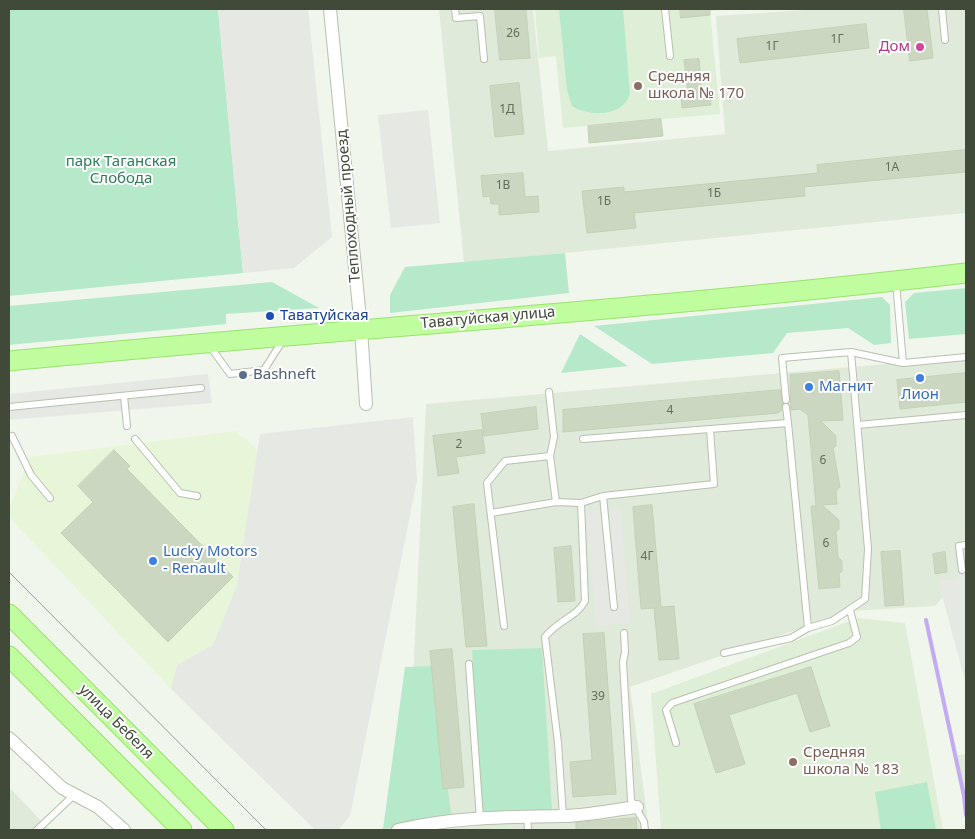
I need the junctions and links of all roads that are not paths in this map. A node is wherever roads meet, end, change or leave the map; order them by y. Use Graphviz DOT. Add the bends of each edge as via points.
graph roads {
  1 [pos="330,9"];
  2 [pos="455,9"];
  3 [pos="665,9"];
  4 [pos="942,9"];
  5 [pos="945,40"];
  6 [pos="670,56"];
  7 [pos="484,60"];
  8 [pos="966,273"];
  9 [pos="896,281"];
  10 [pos="361,329"];
  11 [pos="287,334"];
  12 [pos="207,342"];
  13 [pos="851,352"];
  14 [pos="966,357"];
  15 [pos="9,361"];
  16 [pos="903,363"];
  17 [pos="201,388"];
  18 [pos="549,392"];
  19 [pos="124,396"];
  20 [pos="366,404"];
  21 [pos="9,407"];
  22 [pos="966,415"];
  23 [pos="788,422"];
  24 [pos="858,425"];
  25 [pos="127,426"];
  26 [pos="710,429"];
  27 [pos="12,436"];
  28 [pos="135,439"];
  29 [pos="583,439"];
  30 [pos="550,456"];
  31 [pos="197,496"];
  32 [pos="603,496"];
  33 [pos="50,498"];
  34 [pos="556,502"];
  35 [pos="580,504"];
  36 [pos="491,513"];
  37 [pos="966,545"];
  38 [pos="962,570"];
  39 [pos="614,607"];
  40 [pos="850,610"];
  41 [pos="9,614"];
  42 [pos="504,626"];
  43 [pos="808,628"];
  44 [pos="624,633"];
  45 [pos="724,652"];
  46 [pos="9,656"];
  47 [pos="469,664"];
  48 [pos="9,738"];
  49 [pos="676,743"];
  50 [pos="74,794"];
  51 [pos="637,807"];
  52 [pos="527,815"];
  53 [pos="563,816"];
  54 [pos="480,818"];
  55 [pos="433,826"];
  56 [pos="37,830"];
  57 [pos="124,830"];
  58 [pos="182,830"];
  59 [pos="224,830"];
  60 [pos="398,830"];
  61 [pos="528,830"];
  62 [pos="645,830"];
  1 -- 10 [label="street, Теплоходный проезд"];
  2 -- 7 [label="lane" via="456,18 480,16"];
  3 -- 6 [label="lane"];
  4 -- 5 [label="lane"];
  8 -- 9 [label="main road, Таватуйская улица"];
  9 -- 10 [label="main road, Таватуйская улица"];
  9 -- 16 [label="lane"];
  10 -- 11 [label="main road, Таватуйская улица"];
  10 -- 20 [label="street, Теплоходный проезд"];
  11 -- 12 [label="main road, Таватуйская улица"];
  11 -- 12 [label="lane" via="264,370 230,374"];
  12 -- 15 [label="main road, Таватуйская улица"];
  13 -- 16 [label="lane"];
  13 -- 23 [label="lane" via="782,358"];
  13 -- 24 [label="lane"];
  14 -- 16 [label="lane"];
  17 -- 19 [label="lane"];
  18 -- 30 [label="lane" via="554,437"];
  19 -- 21 [label="lane"];
  19 -- 25 [label="lane"];
  22 -- 24 [label="lane"];
  23 -- 26 [label="lane"];
  23 -- 43 [label="lane"];
  24 -- 40 [label="lane" via="868,549 864,599"];
  26 -- 29 [label="lane"];
  26 -- 32 [label="lane" via="714,484"];
  27 -- 33 [label="lane" via="31,475"];
  28 -- 31 [label="lane" via="180,493"];
  30 -- 34 [label="lane"];
  30 -- 36 [label="lane" via="505,461 487,482"];
  32 -- 35 [label="lane"];
  32 -- 39 [label="lane"];
  34 -- 35 [label="lane"];
  34 -- 36 [label="lane"];
  35 -- 53 [label="lane" via="585,601 581,609 554,625 545,637"];
  36 -- 42 [label="lane"];
  37 -- 38 [label="lane" via="959,546"];
  40 -- 43 [label="lane" via="832,621"];
  40 -- 49 [label="lane" via="857,637 849,643 672,703 666,710"];
  41 -- 59 [label="main road, улица Бебеля"];
  43 -- 45 [label="lane" via="791,638"];
  44 -- 51 [label="lane" via="631,800"];
  46 -- 58 [label="main road, улица Бебеля"];
  47 -- 54 [label="lane"];
  48 -- 50 [label="street" via="42,771"];
  50 -- 56 [label="lane"];
  50 -- 57 [label="street" via="98,807"];
  51 -- 53 [label="street"];
  51 -- 62 [label="lane"];
  52 -- 53 [label="street"];
  52 -- 54 [label="street"];
  52 -- 61 [label="lane"];
  54 -- 55 [label="street"];
  55 -- 60 [label="street"];
}
